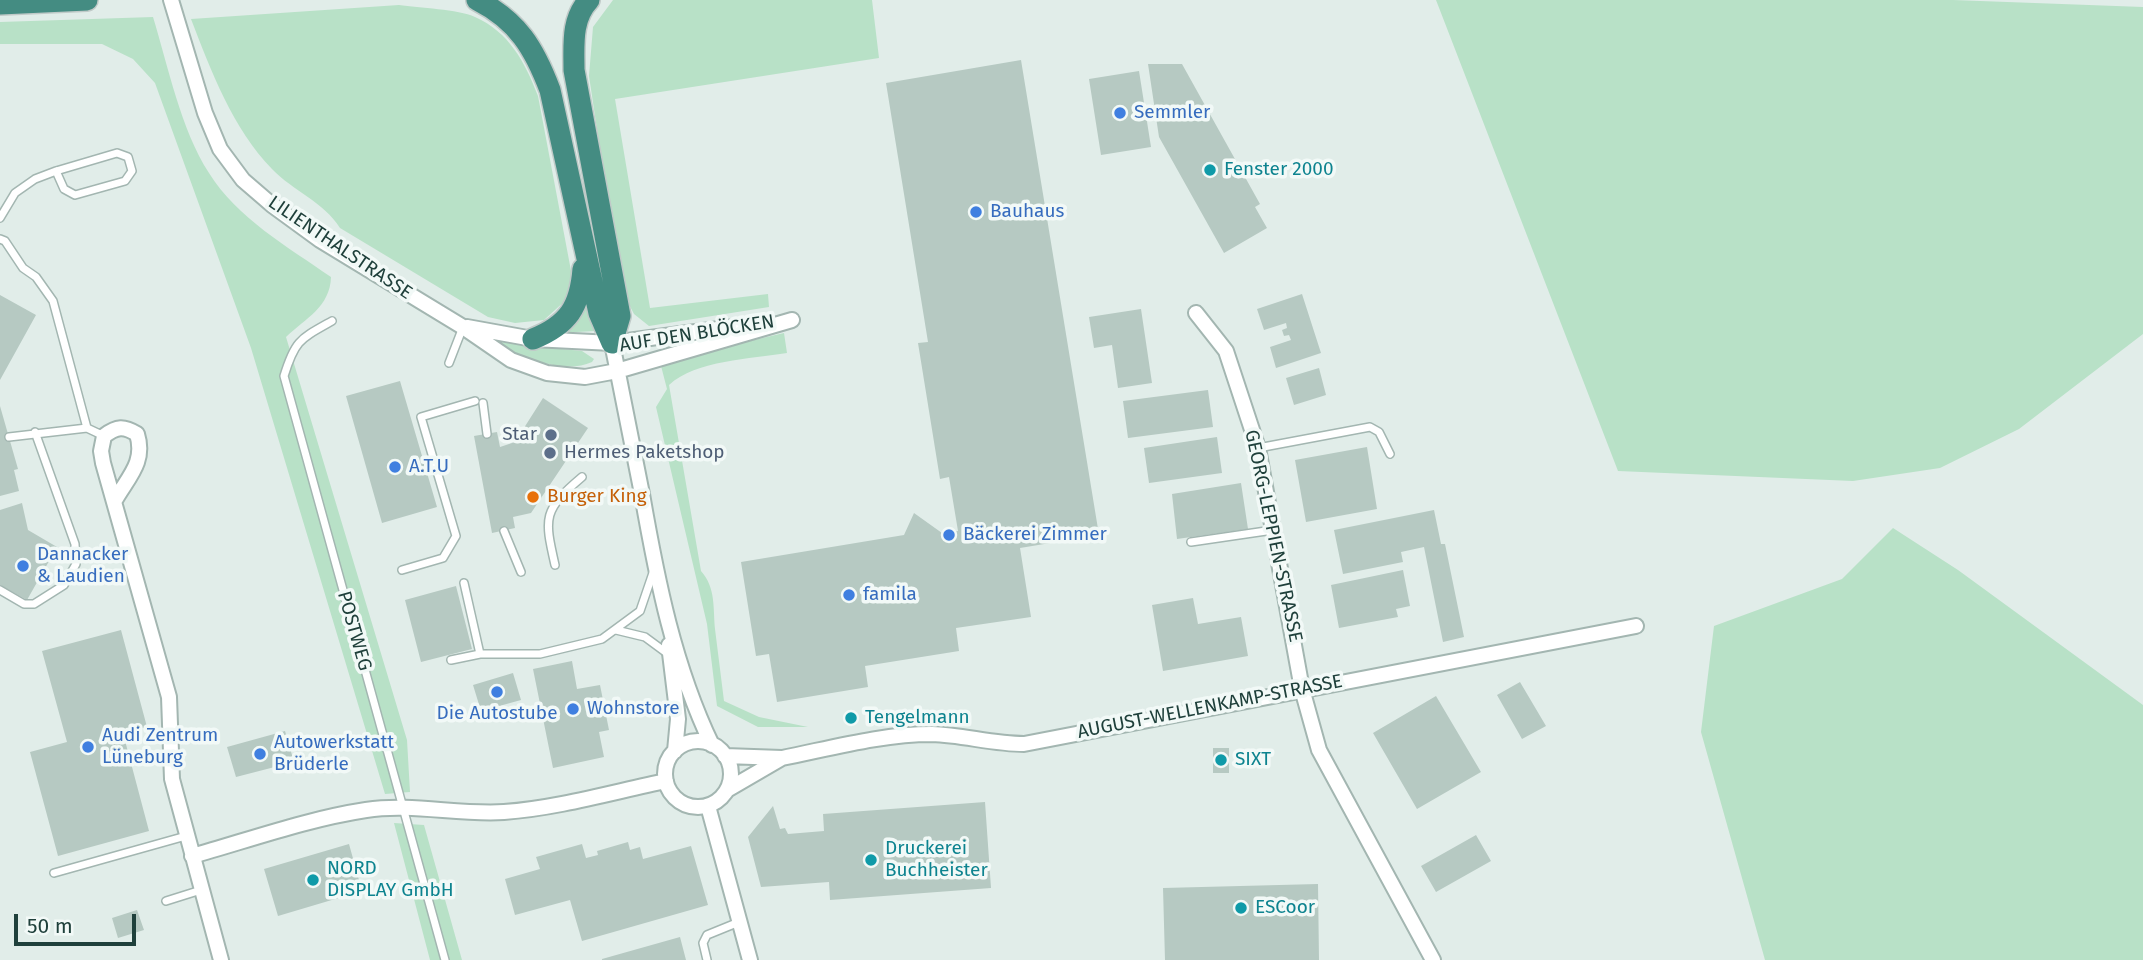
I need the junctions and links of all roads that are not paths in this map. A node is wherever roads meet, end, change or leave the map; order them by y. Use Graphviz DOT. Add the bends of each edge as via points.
graph roads {
  1 [pos="87,0"];
  2 [pos="171,0"];
  3 [pos="477,0"];
  4 [pos="589,0"];
  5 [pos="0,4"];
  6 [pos="56,171"];
  7 [pos="0,218"];
  8 [pos="0,239"];
  9 [pos="586,257"];
  10 [pos="1196,313"];
  11 [pos="332,321"];
  12 [pos="463,327"];
  13 [pos="533,339"];
  14 [pos="612,343"];
  15 [pos="449,363"];
  16 [pos="617,372"];
  17 [pos="87,428"];
  18 [pos="34,432"];
  19 [pos="486,433"];
  20 [pos="104,436"];
  21 [pos="9,437"];
  22 [pos="1258,448"];
  23 [pos="1390,454"];
  24 [pos="582,477"];
  25 [pos="114,502"];
  26 [pos="1274,530"];
  27 [pos="504,531"];
  28 [pos="1191,542"];
  29 [pos="555,565"];
  30 [pos="402,570"];
  31 [pos="655,570"];
  32 [pos="521,572"];
  33 [pos="464,583"];
  34 [pos="0,590"];
  35 [pos="665,610"];
  36 [pos="1636,626"];
  37 [pos="616,630"];
  38 [pos="480,653"];
  39 [pos="670,657"];
  40 [pos="451,660"];
  41 [pos="1302,688"];
  42 [pos="712,745"];
  43 [pos="675,751"];
  44 [pos="725,756"];
  45 [pos="782,758"];
  46 [pos="666,781"];
  47 [pos="727,790"];
  48 [pos="708,806"];
  49 [pos="404,807"];
  50 [pos="186,836"];
  51 [pos="192,856"];
  52 [pos="54,873"];
  53 [pos="201,890"];
  54 [pos="166,901"];
  55 [pos="740,921"];
  56 [pos="221,960"];
  57 [pos="446,960"];
  58 [pos="707,960"];
  59 [pos="750,960"];
  60 [pos="1433,960"];
  1 -- 5 [label="highway"];
  2 -- 12 [label="street, LILIENTHALSTRASSE" via="205,113 220,149 243,180 320,240"];
  3 -- 9 [label="highway" via="503,16 538,60 550,90"];
  4 -- 14 [label="highway" via="574,33 575,70 620,316"];
  6 -- 6 [label="lane" via="117,153 128,157 132,172 125,181 75,195 65,189"];
  6 -- 7 [label="lane" via="21,187"];
  8 -- 17 [label="lane" via="54,302"];
  9 -- 13 [label="highway" via="579,298 571,312 563,323"];
  9 -- 14 [label="highway" via="599,313"];
  10 -- 22 [label="street, GEORG-LEPPIEN-STRASSE" via="1226,351"];
  11 -- 49 [label="lane, POSTWEG" via="300,339 284,376"];
  12 -- 13 [label="street, LILIENTHALSTRASSE"];
  12 -- 15 [label="lane"];
  12 -- 16 [label="street, LILIENTHALSTRASSE" via="511,360 547,373 585,377"];
  13 -- 14 [label="street, LILIENTHALSTRASSE"];
  14 -- 16 [label="street, AUF DEN BLÖCKEN"];
  14 -- 16 [label="street, AUF DEN BLÖCKEN" via="792,320"];
  16 -- 31 [label="street, AUF DEN BLÖCKEN"];
  17 -- 18 [label="lane"];
  17 -- 20 [label="lane"];
  18 -- 21 [label="lane"];
  18 -- 34 [label="lane" via="75,544 76,564 64,585 34,604 24,604"];
  19 -- 30 [label="lane" via="479,402 421,417 456,536 443,558"];
  20 -- 25 [label="street" via="103,463"];
  20 -- 25 [label="street" via="125,427 137,434 141,447 138,464"];
  22 -- 23 [label="lane" via="1370,427 1379,432"];
  22 -- 26 [label="street, GEORG-LEPPIEN-STRASSE"];
  24 -- 29 [label="lane" via="549,512 547,529"];
  25 -- 50 [label="street" via="169,697 172,779"];
  26 -- 28 [label="lane"];
  26 -- 41 [label="street, GEORG-LEPPIEN-STRASSE"];
  27 -- 32 [label="lane"];
  31 -- 35 [label="street, AUF DEN BLÖCKEN"];
  31 -- 37 [label="lane" via="640,611"];
  33 -- 38 [label="lane"];
  35 -- 39 [label="street, AUF DEN BLÖCKEN"];
  35 -- 42 [label="street, AUF DEN BLÖCKEN"];
  36 -- 41 [label="street, AUGUST-WELLENKAMP-STRASSE"];
  37 -- 38 [label="lane" via="602,639 540,654"];
  37 -- 39 [label="lane" via="645,637"];
  38 -- 40 [label="lane"];
  39 -- 43 [label="street, AUF DEN BLÖCKEN" via="678,719"];
  41 -- 45 [label="street, AUGUST-WELLENKAMP-STRASSE" via="1024,744 909,735"];
  41 -- 60 [label="street, GEORG-LEPPIEN-STRASSE" via="1319,750"];
  42 -- 43 [label="street" via="692,742"];
  42 -- 44 [label="street, AUF DEN BLÖCKEN"];
  43 -- 46 [label="street, AUF DEN BLÖCKEN" via="668,760"];
  44 -- 45 [label="street, AUGUST-WELLENKAMP-STRASSE"];
  44 -- 47 [label="street" via="731,779"];
  45 -- 47 [label="street, AUGUST-WELLENKAMP-STRASSE"];
  46 -- 48 [label="street" via="677,800"];
  46 -- 49 [label="street" via="503,812"];
  47 -- 48 [label="street"];
  48 -- 55 [label="street"];
  49 -- 51 [label="street" via="324,818"];
  49 -- 57 [label="lane, POSTWEG"];
  50 -- 51 [label="street"];
  50 -- 52 [label="lane"];
  51 -- 53 [label="street"];
  53 -- 54 [label="lane"];
  53 -- 56 [label="street"];
  55 -- 58 [label="lane" via="706,935"];
  55 -- 59 [label="street"];
}
